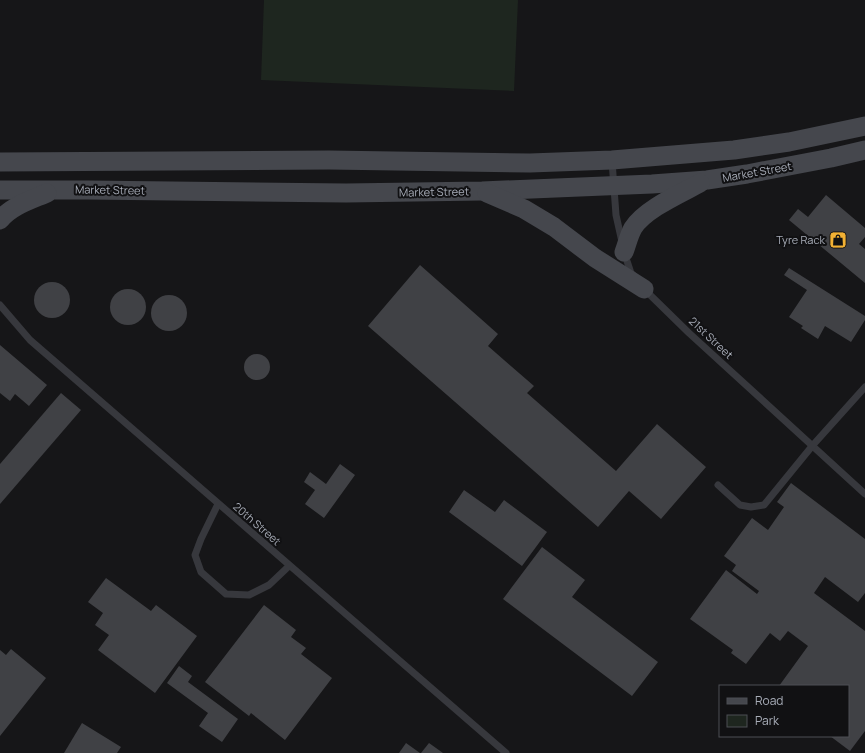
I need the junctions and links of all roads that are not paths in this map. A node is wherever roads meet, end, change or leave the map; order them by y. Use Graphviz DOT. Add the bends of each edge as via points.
graph roads {
  1 [pos="865,126"];
  2 [pos="865,150"];
  3 [pos="612,160"];
  4 [pos="0,162"];
  5 [pos="707,180"];
  6 [pos="613,186"];
  7 [pos="0,190"];
  8 [pos="54,190"];
  9 [pos="482,191"];
  10 [pos="0,220"];
  11 [pos="624,252"];
  12 [pos="644,289"];
  13 [pos="0,305"];
  14 [pos="865,387"];
  15 [pos="813,445"];
  16 [pos="718,485"];
  17 [pos="865,494"];
  18 [pos="218,504"];
  19 [pos="289,566"];
  20 [pos="506,753"];
  1 -- 3 [label="main road" via="789,142 734,150"];
  2 -- 5 [label="main road, Market Street"];
  3 -- 4 [label="main road" via="530,163 329,160"];
  3 -- 6 [label="lane, 21st Street"];
  5 -- 6 [label="main road, Market Street"];
  5 -- 11 [label="main road" via="648,213 634,228"];
  6 -- 9 [label="main road, Market Street"];
  6 -- 11 [label="lane, 21st Street"];
  7 -- 8 [label="main road, Market Street"];
  8 -- 9 [label="main road, Market Street" via="346,193"];
  8 -- 10 [label="main road" via="15,208"];
  9 -- 12 [label="main road" via="524,209 554,227 595,258"];
  11 -- 12 [label="lane, 21st Street" via="631,272"];
  12 -- 15 [label="lane, 21st Street"];
  13 -- 18 [label="lane, 20th Street" via="30,340"];
  14 -- 15 [label="lane"];
  15 -- 16 [label="lane" via="764,504 751,507 740,505"];
  15 -- 17 [label="lane, 21st Street"];
  18 -- 19 [label="lane, 20th Street"];
  18 -- 19 [label="lane" via="195,555 200,572 226,594 249,595 269,586"];
  19 -- 20 [label="lane, 20th Street"];
}
